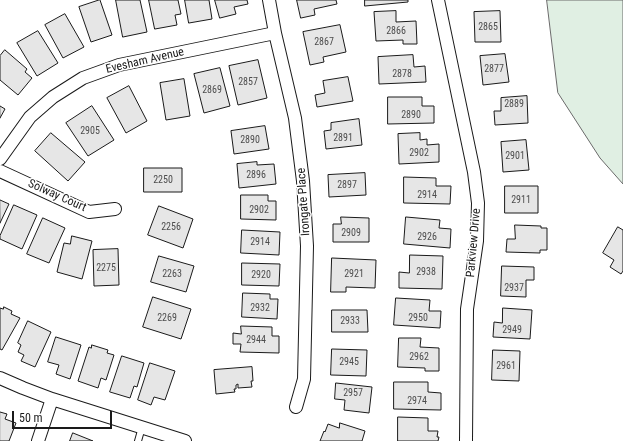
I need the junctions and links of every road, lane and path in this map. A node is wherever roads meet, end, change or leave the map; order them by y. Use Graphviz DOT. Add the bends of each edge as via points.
graph roads {
  1 [pos="269,0"];
  2 [pos="438,0"];
  3 [pos="275,33"];
  4 [pos="0,159"];
  5 [pos="0,171"];
  6 [pos="116,209"];
  7 [pos="0,378"];
  8 [pos="52,399"];
  9 [pos="296,407"];
  10 [pos="142,428"];
  11 [pos="38,441"];
  12 [pos="138,441"];
  13 [pos="185,441"];
  14 [pos="466,441"];
  1 -- 3 [label="street, Irongate Place"];
  2 -- 14 [label="street, Parkview Drive" via="474,172 478,203 477,241 467,309"];
  3 -- 4 [label="street, Evesham Avenue" via="119,65 82,78 53,97 30,117"];
  3 -- 9 [label="street, Irongate Place" via="295,118 305,210 304,379"];
  5 -- 6 [label="street, Solway Court" via="89,212"];
  7 -- 8 [label="street"];
  8 -- 10 [label="street"];
  8 -- 11 [label="street"];
  10 -- 12 [label="lane"];
  10 -- 13 [label="street"];
}
